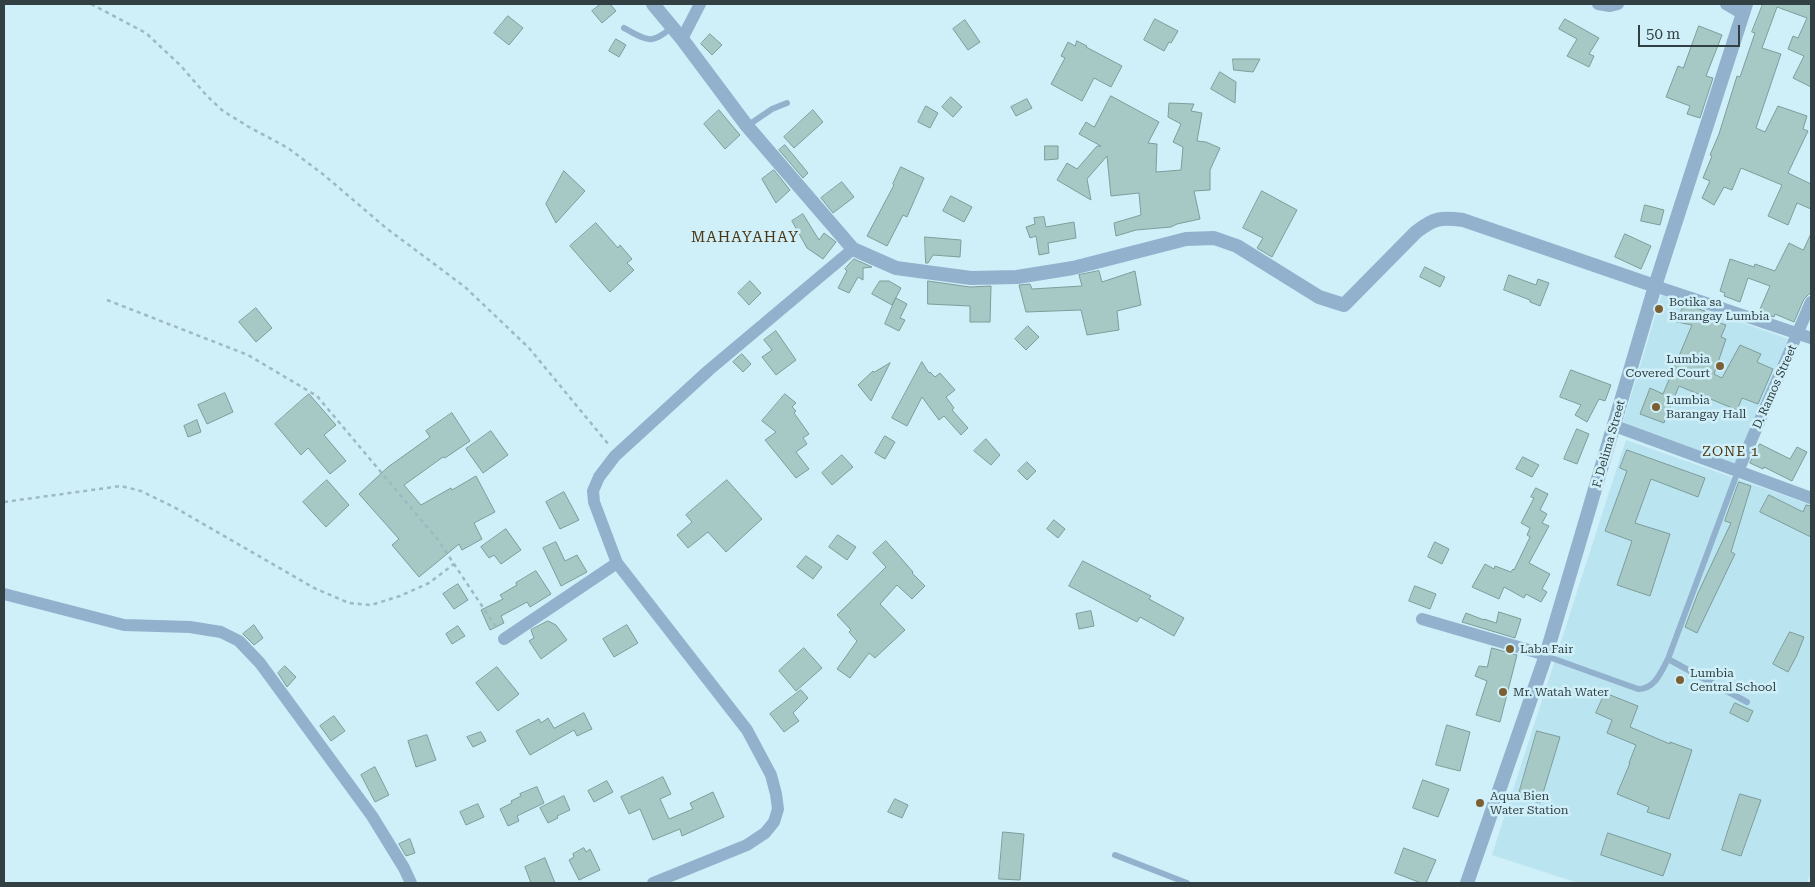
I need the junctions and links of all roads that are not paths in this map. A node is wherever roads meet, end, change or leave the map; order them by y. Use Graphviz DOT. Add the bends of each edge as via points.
graph roads {
  1 [pos="652,4"];
  2 [pos="700,4"];
  3 [pos="1598,4"];
  4 [pos="1618,4"];
  5 [pos="1726,4"];
  6 [pos="1745,9"];
  7 [pos="672,27"];
  8 [pos="624,28"];
  9 [pos="682,39"];
  10 [pos="787,103"];
  11 [pos="747,126"];
  12 [pos="853,249"];
  13 [pos="1655,286"];
  14 [pos="1811,302"];
  15 [pos="1798,334"];
  16 [pos="1811,338"];
  17 [pos="1614,426"];
  18 [pos="1738,471"];
  19 [pos="1811,498"];
  20 [pos="617,564"];
  21 [pos="4,594"];
  22 [pos="1422,619"];
  23 [pos="504,639"];
  24 [pos="1546,656"];
  25 [pos="1668,659"];
  26 [pos="1747,702"];
  27 [pos="1115,855"];
  28 [pos="411,883"];
  29 [pos="653,883"];
  30 [pos="1188,883"];
  31 [pos="1467,883"];
  1 -- 7 [label="street"];
  2 -- 9 [label="street"];
  3 -- 4 [label="street"];
  5 -- 6 [label="street"];
  6 -- 13 [label="street, F. Delima Street"];
  7 -- 8 [label="lane" via="650,40"];
  7 -- 9 [label="street"];
  9 -- 11 [label="street"];
  10 -- 11 [label="lane"];
  11 -- 12 [label="street"];
  12 -- 13 [label="street" via="896,268 971,278 1017,277 1073,268 1186,239 1214,238 1237,246 1319,297 1344,304 1416,232 1439,218 1463,220"];
  12 -- 20 [label="street" via="709,370 615,456 599,477 593,491 594,502"];
  13 -- 15 [label="street"];
  13 -- 17 [label="street, F. Delima Street"];
  14 -- 15 [label="street, D. Ramos Street"];
  15 -- 16 [label="street"];
  15 -- 18 [label="street, D. Ramos Street"];
  17 -- 18 [label="street"];
  17 -- 24 [label="street, F. Delima Street"];
  18 -- 19 [label="street"];
  18 -- 25 [label="lane"];
  20 -- 23 [label="street"];
  20 -- 29 [label="street" via="747,730 771,775 778,809 774,822 765,833 747,845"];
  21 -- 28 [label="street" via="124,625 204,628 221,632 239,642 260,663 372,816"];
  22 -- 24 [label="street"];
  24 -- 25 [label="lane" via="1638,689 1645,689 1656,681"];
  24 -- 31 [label="street, F. Delima Street"];
  25 -- 26 [label="lane"];
  27 -- 30 [label="lane"];
}
